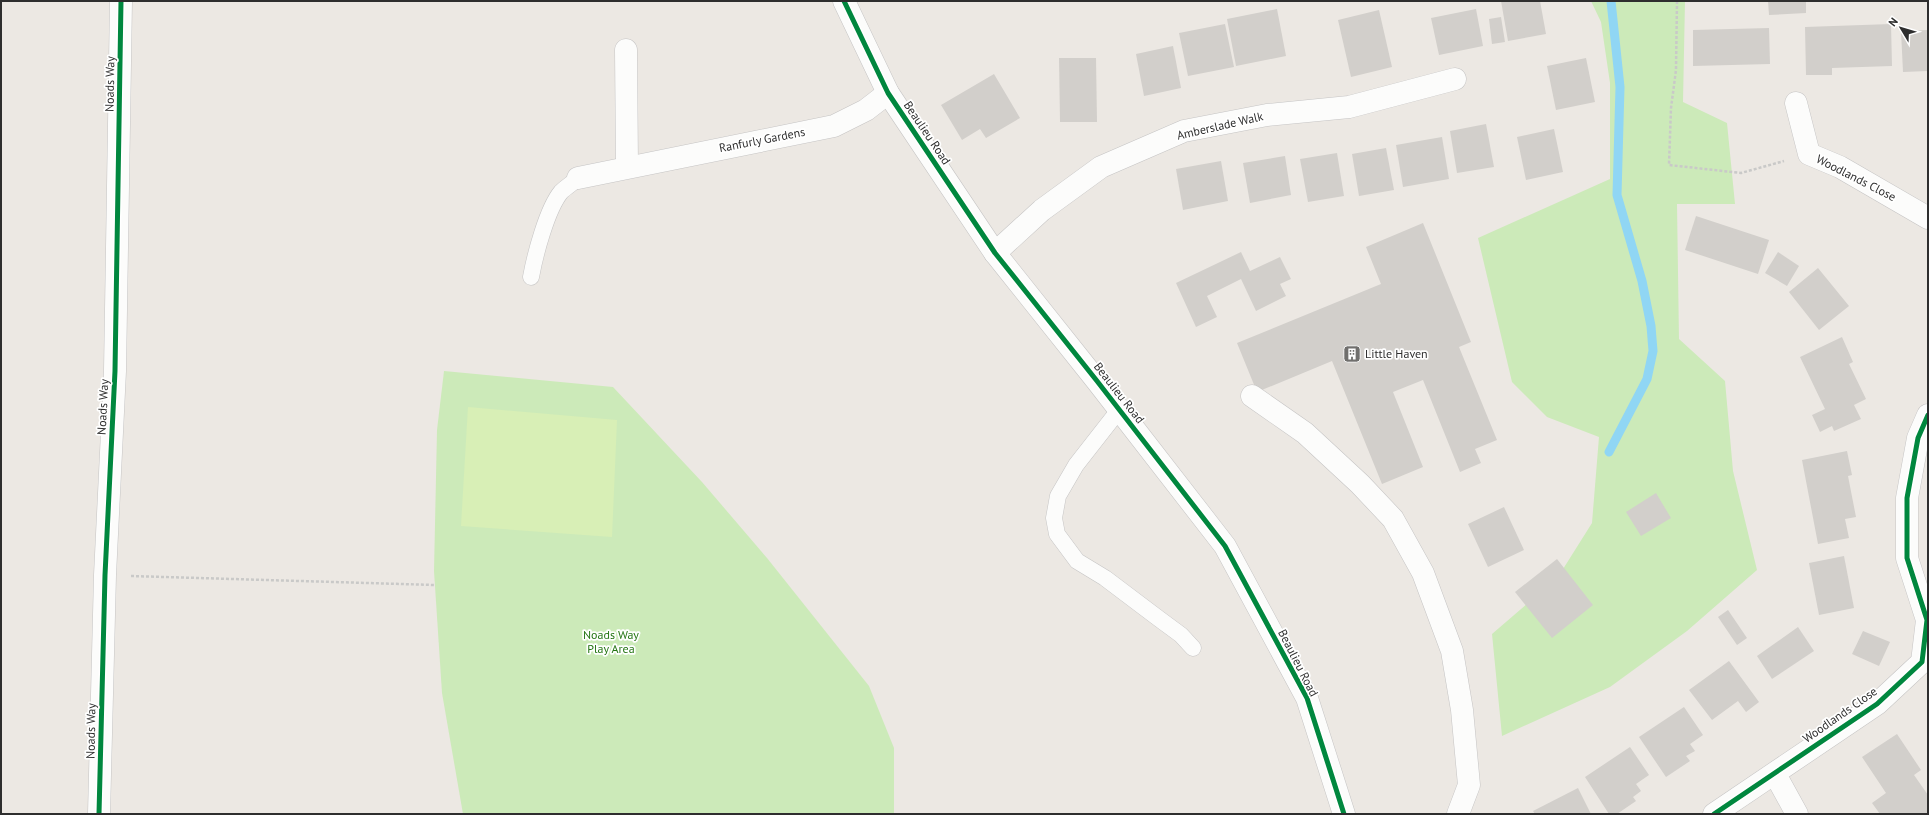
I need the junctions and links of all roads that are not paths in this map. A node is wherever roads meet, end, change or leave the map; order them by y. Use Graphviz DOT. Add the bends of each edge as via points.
graph roads {
  1 [pos="121,1"];
  2 [pos="844,1"];
  3 [pos="626,50"];
  4 [pos="1455,78"];
  5 [pos="888,93"];
  6 [pos="1796,103"];
  7 [pos="627,167"];
  8 [pos="578,178"];
  9 [pos="1928,218"];
  10 [pos="995,253"];
  11 [pos="531,277"];
  12 [pos="1252,396"];
  13 [pos="1119,410"];
  14 [pos="1928,415"];
  15 [pos="1193,648"];
  16 [pos="1775,774"];
  17 [pos="99,814"];
  18 [pos="1344,814"];
  19 [pos="1458,814"];
  20 [pos="1714,814"];
  21 [pos="1797,814"];
  1 -- 17 [label="street, Noads Way" via="115,371 105,575"];
  2 -- 5 [label="street, Beaulieu Road"];
  3 -- 7 [label="street"];
  4 -- 10 [label="street, Amberslade Walk" via="1349,107 1267,115 1184,131 1101,166 1042,210"];
  5 -- 7 [label="street, Ranfurly Gardens" via="866,110 834,126"];
  5 -- 10 [label="street, Beaulieu Road"];
  6 -- 9 [label="street, Woodlands Close" via="1809,154 1840,167"];
  7 -- 8 [label="street, Ranfurly Gardens"];
  8 -- 11 [label="lane" via="561,192 548,216 535,252"];
  10 -- 13 [label="street, Beaulieu Road"];
  12 -- 19 [label="street" via="1305,433 1360,484 1393,518 1424,573 1452,651 1462,710 1469,785"];
  13 -- 15 [label="lane" via="1076,465 1058,496 1054,518 1057,534 1077,561 1105,578"];
  13 -- 18 [label="street, Beaulieu Road" via="1225,546 1307,698"];
  14 -- 16 [label="street, Woodlands Close" via="1918,438 1907,498 1907,558 1927,620 1922,662 1877,704"];
  16 -- 20 [label="street, Woodlands Close"];
  16 -- 21 [label="street"];
}
